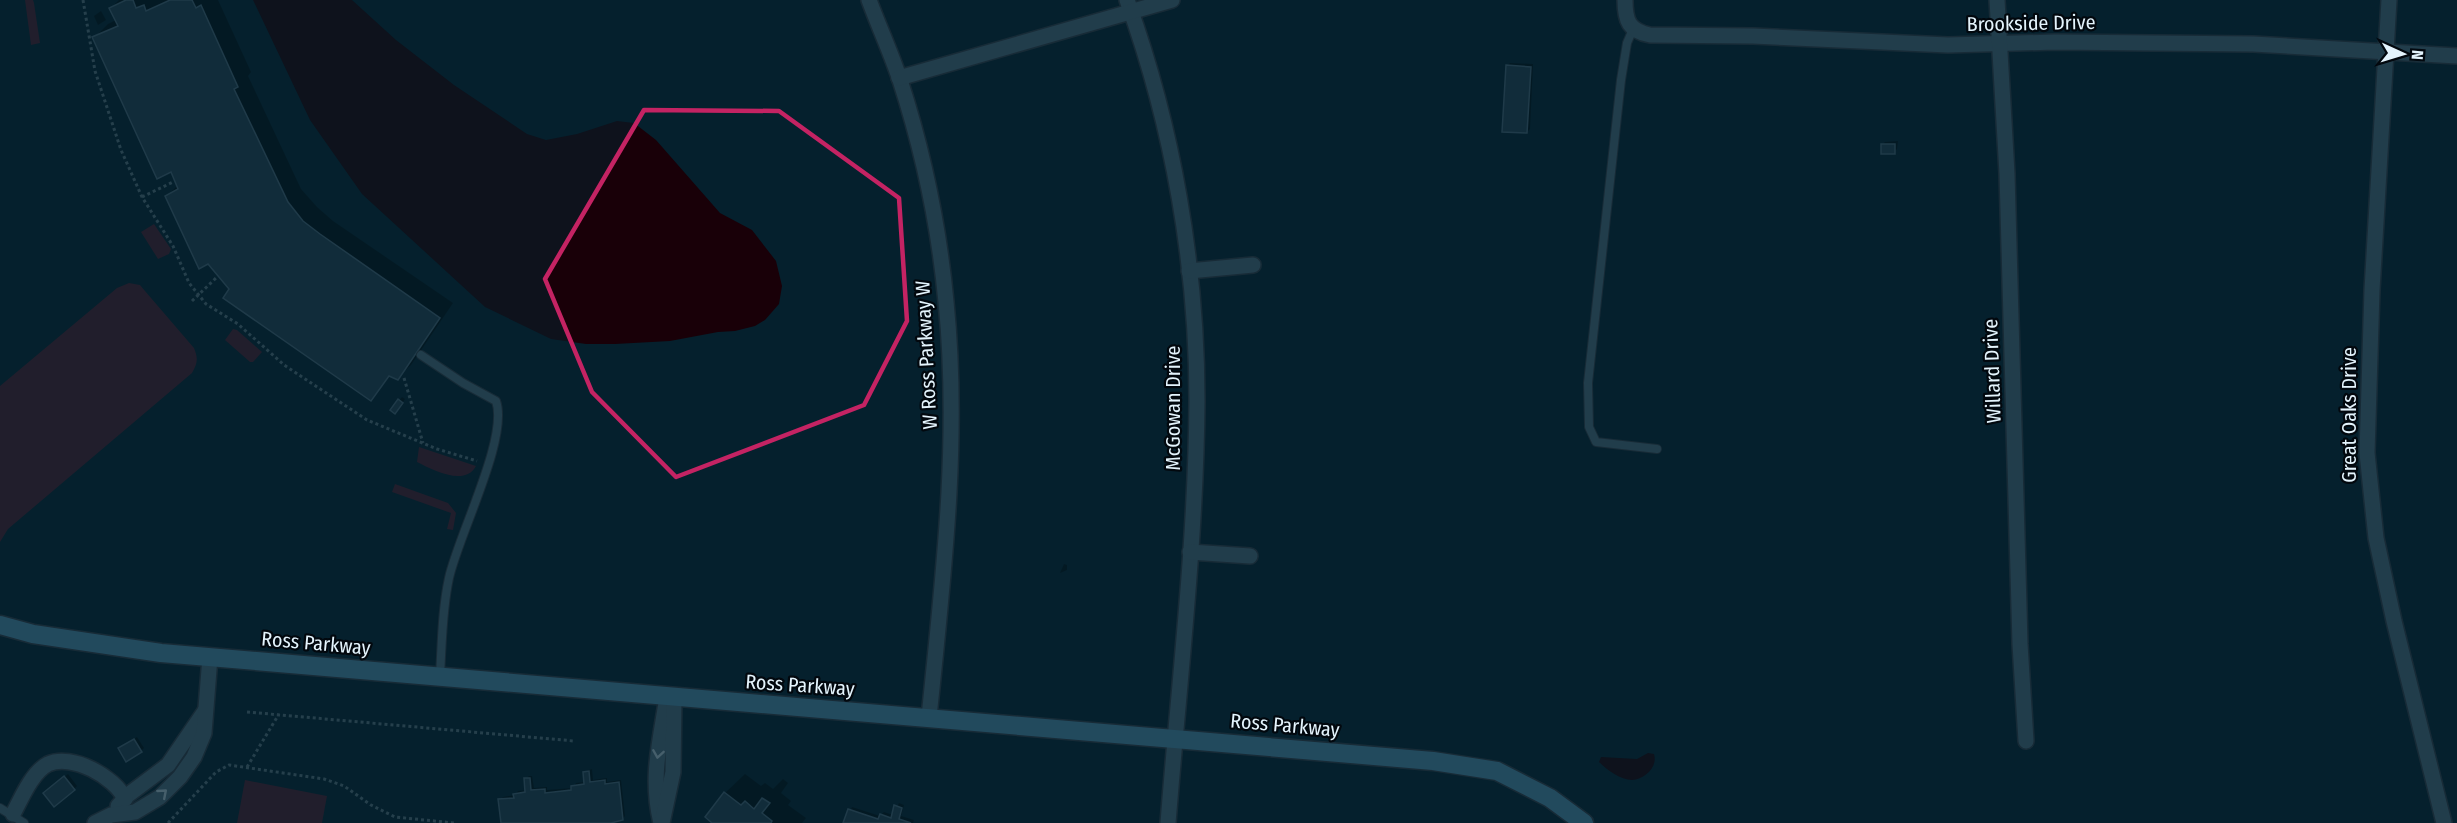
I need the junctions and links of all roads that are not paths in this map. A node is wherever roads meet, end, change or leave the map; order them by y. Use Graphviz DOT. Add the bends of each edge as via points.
graph roads {
  1 [pos="869,0"];
  2 [pos="1172,0"];
  3 [pos="1997,0"];
  4 [pos="2389,0"];
  5 [pos="1625,2"];
  6 [pos="1129,5"];
  7 [pos="1633,29"];
  8 [pos="2000,44"];
  9 [pos="2387,52"];
  10 [pos="2457,56"];
  11 [pos="899,78"];
  12 [pos="1253,265"];
  13 [pos="1189,271"];
  14 [pos="421,355"];
  15 [pos="1657,449"];
  16 [pos="1190,552"];
  17 [pos="1250,556"];
  18 [pos="0,625"];
  19 [pos="210,657"];
  20 [pos="440,677"];
  21 [pos="671,697"];
  22 [pos="205,711"];
  23 [pos="929,717"];
  24 [pos="1174,739"];
  25 [pos="2026,741"];
  26 [pos="125,799"];
  27 [pos="12,815"];
  28 [pos="111,815"];
  29 [pos="95,823"];
  30 [pos="661,823"];
  31 [pos="1168,823"];
  32 [pos="1584,823"];
  33 [pos="2444,823"];
  1 -- 11 [label="street, W Ross Parkway W"];
  2 -- 6 [label="street"];
  3 -- 8 [label="street, Willard Drive"];
  4 -- 9 [label="street, Great Oaks Drive"];
  5 -- 7 [label="street" via="1626,17"];
  6 -- 11 [label="street"];
  6 -- 13 [label="street, McGowan Drive" via="1164,127"];
  7 -- 8 [label="street, Brookside Drive" via="1650,35"];
  7 -- 15 [label="lane" via="1619,92 1588,383 1589,427 1596,441"];
  8 -- 9 [label="street, Brookside Drive" via="2253,44"];
  8 -- 25 [label="street, Willard Drive"];
  9 -- 10 [label="street, Brookside Drive"];
  9 -- 33 [label="street, Great Oaks Drive" via="2367,388 2368,464 2376,538"];
  11 -- 23 [label="street, W Ross Parkway W" via="932,208 951,366 948,501"];
  12 -- 13 [label="street"];
  13 -- 16 [label="street, McGowan Drive" via="1197,402"];
  14 -- 20 [label="lane" via="496,401 500,411 488,463 449,576"];
  16 -- 17 [label="street"];
  16 -- 24 [label="street, McGowan Drive"];
  18 -- 19 [label="street, Ross Parkway" via="97,644"];
  19 -- 20 [label="street, Ross Parkway"];
  19 -- 22 [label="street"];
  20 -- 21 [label="street, Ross Parkway"];
  21 -- 23 [label="street, Ross Parkway"];
  21 -- 30 [label="street" via="655,773"];
  22 -- 26 [label="street" via="168,765"];
  28 -- 22 [label="street, one-way" via="135,812 160,797 180,777 201,744"];
  23 -- 24 [label="street, Ross Parkway"];
  24 -- 31 [label="street, McGowan Drive"];
  24 -- 32 [label="street, Ross Parkway" via="1388,757 1497,771 1550,798"];
  26 -- 27 [label="street" via="119,788 102,775 73,762 59,762 48,764 36,776"];
  26 -- 28 [label="street"];
  28 -- 29 [label="street"];
}
